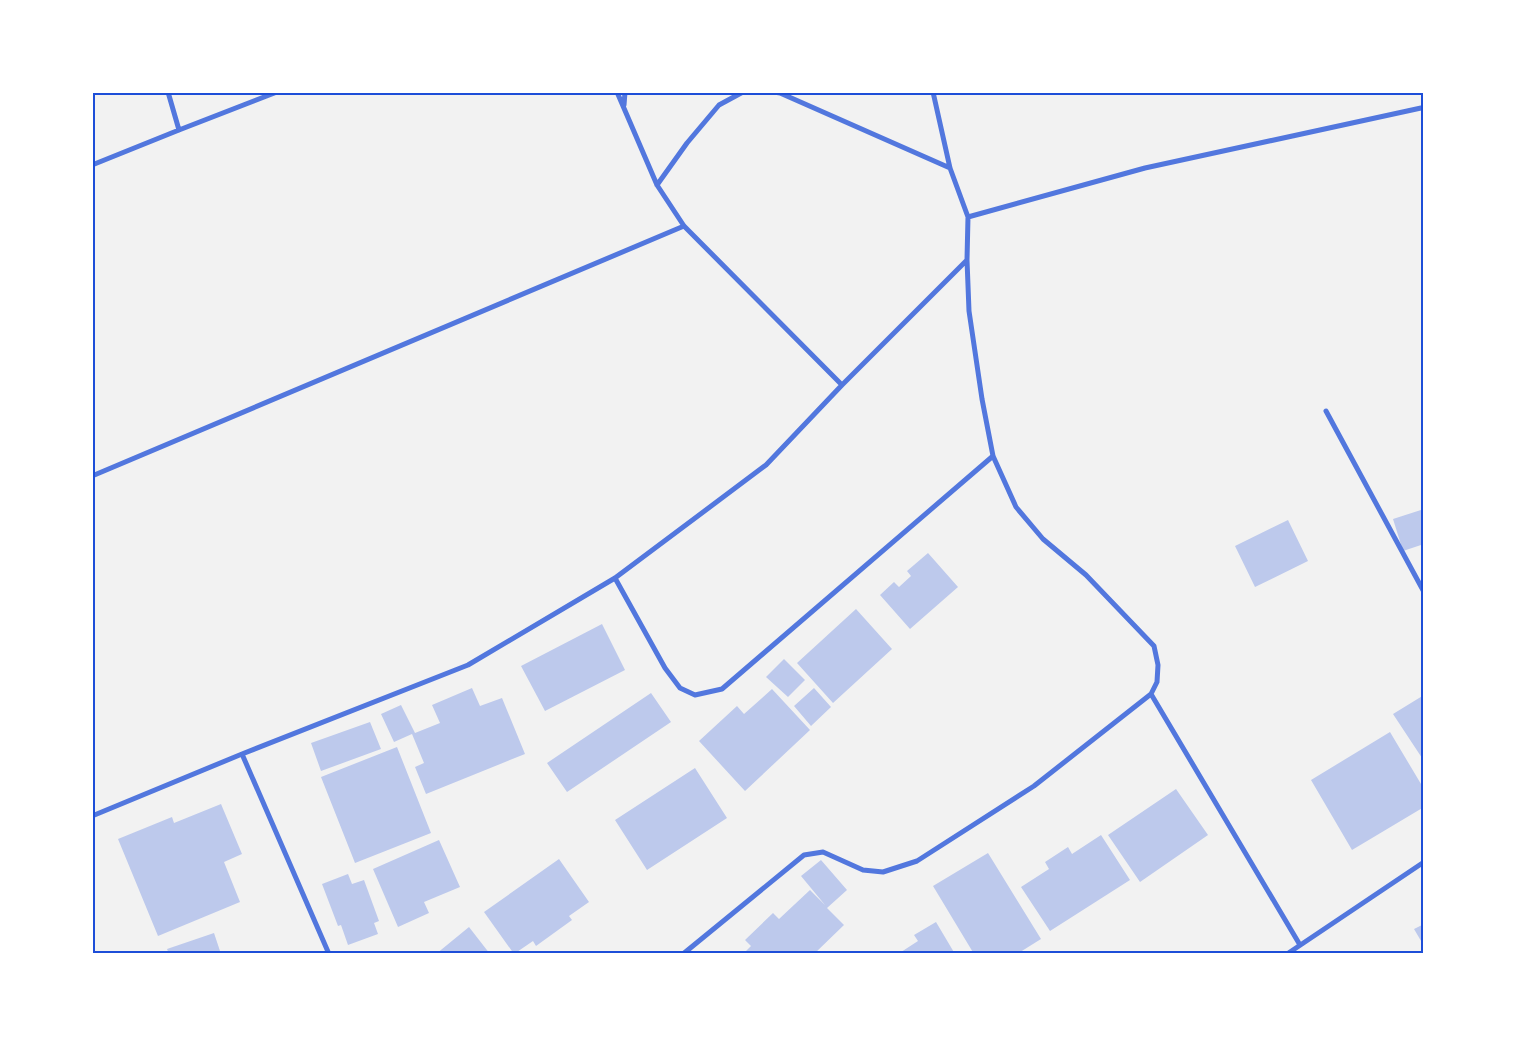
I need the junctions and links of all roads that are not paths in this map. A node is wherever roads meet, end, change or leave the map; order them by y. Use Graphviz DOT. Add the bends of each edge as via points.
graph roads {
  1 [pos="168,92"];
  2 [pos="277,92"];
  3 [pos="617,92"];
  4 [pos="625,92"];
  5 [pos="743,92"];
  6 [pos="774,92"];
  7 [pos="933,92"];
  8 [pos="624,105"];
  9 [pos="1421,108"];
  10 [pos="179,130"];
  11 [pos="92,166"];
  12 [pos="950,168"];
  13 [pos="657,185"];
  14 [pos="968,217"];
  15 [pos="684,226"];
  16 [pos="967,260"];
  17 [pos="842,385"];
  18 [pos="1326,412"];
  19 [pos="993,456"];
  20 [pos="92,476"];
  21 [pos="616,578"];
  22 [pos="1424,592"];
  23 [pos="1151,694"];
  24 [pos="242,754"];
  25 [pos="92,816"];
  26 [pos="1424,862"];
  27 [pos="1300,944"];
  28 [pos="329,954"];
  29 [pos="684,954"];
  30 [pos="1287,954"];
  1 -- 10 [label="street"];
  2 -- 10 [label="street"];
  3 -- 8 [label="street"];
  4 -- 8 [label="street"];
  5 -- 13 [label="street" via="719,106"];
  6 -- 12 [label="street"];
  7 -- 12 [label="street"];
  8 -- 13 [label="street"];
  9 -- 14 [label="street" via="1145,168"];
  10 -- 11 [label="street"];
  12 -- 14 [label="street"];
  13 -- 15 [label="street"];
  14 -- 16 [label="street"];
  15 -- 17 [label="street"];
  15 -- 20 [label="street"];
  16 -- 17 [label="street"];
  16 -- 19 [label="street" via="969,311"];
  17 -- 21 [label="street" via="766,465"];
  18 -- 22 [label="street"];
  19 -- 21 [label="street" via="722,689 695,695 680,688 665,668"];
  19 -- 23 [label="street" via="1016,508 1043,540 1086,575 1154,646 1157,682"];
  21 -- 24 [label="street" via="468,665"];
  23 -- 27 [label="street"];
  23 -- 29 [label="street" via="1034,786 917,861 882,872 863,870 823,852 804,854"];
  24 -- 25 [label="street"];
  24 -- 28 [label="street"];
  26 -- 27 [label="street"];
  27 -- 30 [label="street"];
}
